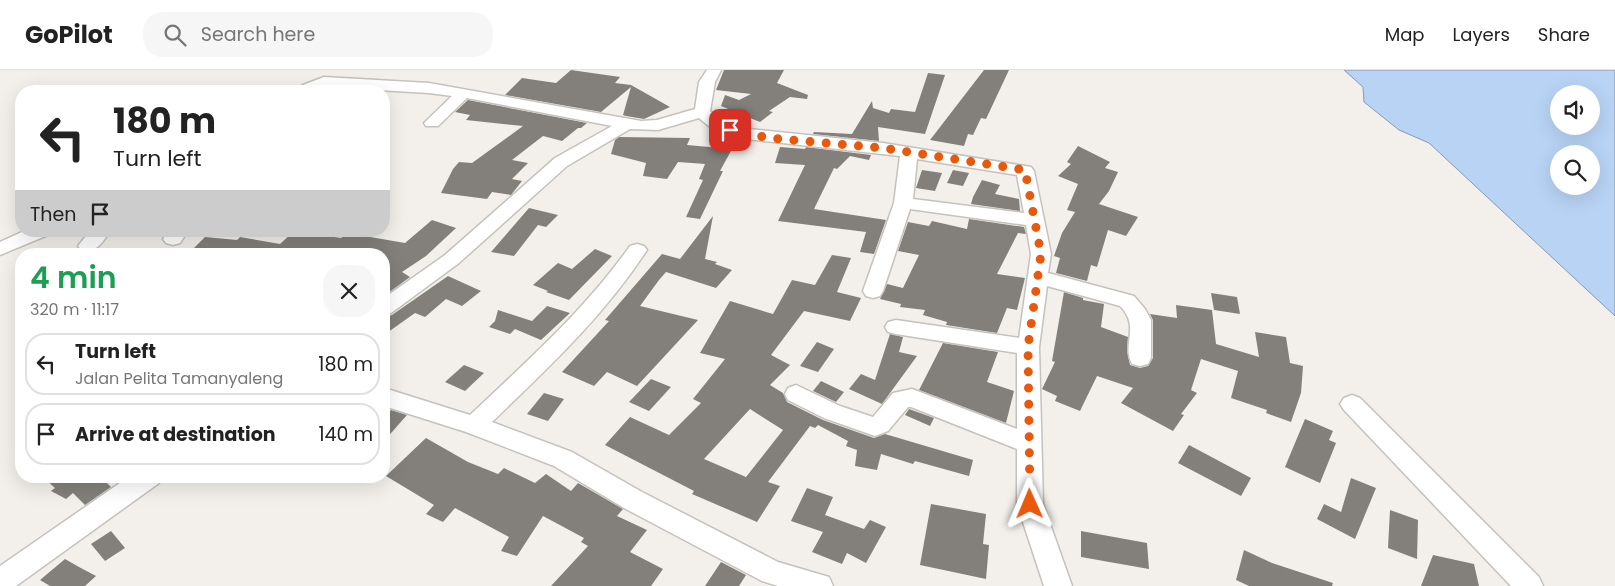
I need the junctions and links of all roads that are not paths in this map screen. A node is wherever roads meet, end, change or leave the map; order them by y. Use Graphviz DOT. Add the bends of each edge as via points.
graph roads {
  1 [pos="410,70"];
  2 [pos="714,70"];
  3 [pos="316,85"];
  4 [pos="380,85"];
  5 [pos="390,86"];
  6 [pos="398,86"];
  7 [pos="464,93"];
  8 [pos="702,112"];
  9 [pos="432,123"];
  10 [pos="627,124"];
  11 [pos="909,152"];
  12 [pos="903,203"];
  13 [pos="1034,220"];
  14 [pos="27,237"];
  15 [pos="96,237"];
  16 [pos="88,246"];
  17 [pos="1,248"];
  18 [pos="637,250"];
  19 [pos="1038,277"];
  20 [pos="873,291"];
  21 [pos="390,304"];
  22 [pos="896,327"];
  23 [pos="1028,347"];
  24 [pos="1140,358"];
  25 [pos="796,394"];
  26 [pos="390,399"];
  27 [pos="1352,404"];
  28 [pos="474,426"];
  29 [pos="1030,444"];
  30 [pos="140,483"];
  31 [pos="767,579"];
  32 [pos="0,582"];
  33 [pos="820,586"];
  34 [pos="1058,586"];
  35 [pos="1529,586"];
  1 -- 6 [label="street"];
  2 -- 8 [label="street" via="707,82"];
  3 -- 4 [label="street" via="324,82"];
  5 -- 6 [label="street"];
  6 -- 7 [label="street"];
  7 -- 9 [label="street"];
  7 -- 10 [label="street"];
  8 -- 10 [label="street" via="658,125"];
  8 -- 11 [label="street" via="716,124 747,134"];
  10 -- 21 [label="street" via="561,162 481,234"];
  11 -- 12 [label="street"];
  11 -- 13 [label="street" via="1025,170"];
  12 -- 13 [label="street"];
  12 -- 20 [label="street"];
  13 -- 19 [label="street" via="1041,254"];
  14 -- 17 [label="street"];
  15 -- 16 [label="street"];
  18 -- 28 [label="street" via="616,281 567,337"];
  19 -- 23 [label="street"];
  19 -- 24 [label="street" via="1127,301 1138,310 1141,319"];
  22 -- 23 [label="street"];
  23 -- 29 [label="street"];
  25 -- 29 [label="street" via="832,412 875,427 901,399 912,398"];
  26 -- 28 [label="street"];
  27 -- 35 [label="street"];
  28 -- 31 [label="street" via="563,459"];
  29 -- 34 [label="street" via="1030,504"];
  30 -- 32 [label="street"];
  31 -- 33 [label="street"];
}
